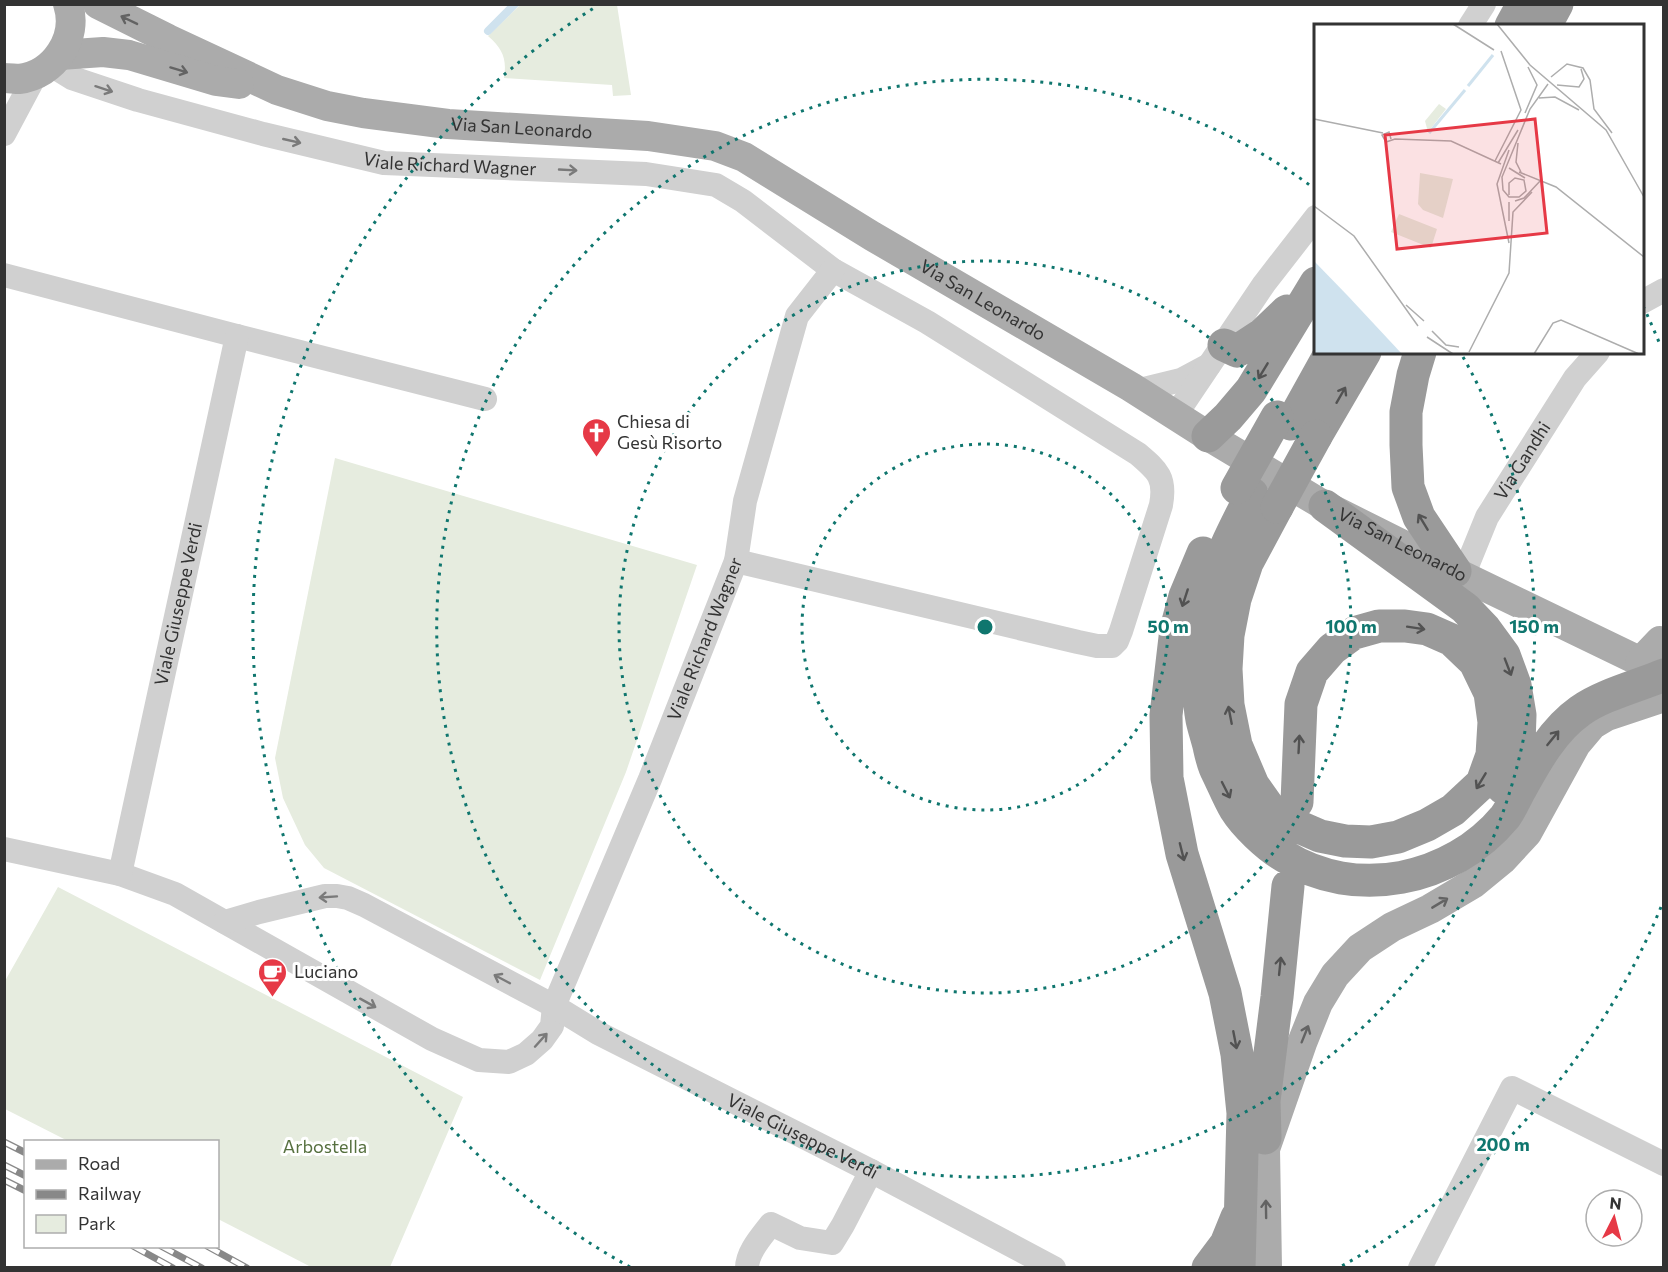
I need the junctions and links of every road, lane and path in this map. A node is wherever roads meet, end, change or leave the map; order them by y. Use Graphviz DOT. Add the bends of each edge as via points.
graph roads {
  1 [pos="68,4"];
  2 [pos="98,4"];
  3 [pos="1484,4"];
  4 [pos="1522,4"];
  5 [pos="1557,4"];
  6 [pos="1471,24"];
  7 [pos="1512,24"];
  8 [pos="1546,24"];
  9 [pos="49,65"];
  10 [pos="4,78"];
  11 [pos="277,90"];
  12 [pos="4,134"];
  13 [pos="1314,220"];
  14 [pos="833,270"];
  15 [pos="4,275"];
  16 [pos="1314,285"];
  17 [pos="1314,286"];
  18 [pos="1664,290"];
  19 [pos="1644,301"];
  20 [pos="237,336"];
  21 [pos="1217,354"];
  22 [pos="1317,354"];
  23 [pos="1330,354"];
  24 [pos="1363,354"];
  25 [pos="1419,354"];
  26 [pos="1596,354"];
  27 [pos="1137,391"];
  28 [pos="485,399"];
  29 [pos="1175,416"];
  30 [pos="1295,426"];
  31 [pos="1208,436"];
  32 [pos="1256,497"];
  33 [pos="1325,506"];
  34 [pos="736,561"];
  35 [pos="1459,574"];
  36 [pos="1657,663"];
  37 [pos="1664,697"];
  38 [pos="1293,813"];
  39 [pos="4,849"];
  40 [pos="120,874"];
  41 [pos="1288,886"];
  42 [pos="225,922"];
  43 [pos="554,1006"];
  44 [pos="1265,1149"];
  45 [pos="1664,1164"];
  46 [pos="871,1171"];
  47 [pos="1242,1198"];
  48 [pos="747,1268"];
  49 [pos="1054,1268"];
  50 [pos="1208,1268"];
  51 [pos="1239,1268"];
  52 [pos="1267,1268"];
  53 [pos="1420,1268"];
  1 -- 9 [label="main road" via="68,42"];
  11 -- 2 [label="main road, Via San Leonardo, one-way"];
  3 -- 6 [label="street"];
  4 -- 7 [label="highway"];
  5 -- 8 [label="highway"];
  9 -- 10 [label="main road, Via San Leonardo" via="19,79"];
  9 -- 11 [label="main road, Via San Leonardo, one-way" via="103,52 129,55 216,81"];
  9 -- 12 [label="street"];
  9 -- 14 [label="street, Viale Richard Wagner, one-way" via="72,78 138,100 384,163 646,174 716,185"];
  11 -- 27 [label="main road, Via San Leonardo" via="327,106 448,124 648,136 715,146 744,157"];
  13 -- 21 [label="street"];
  14 -- 34 [label="street, Viale Richard Wagner" via="796,316 745,501"];
  14 -- 34 [label="street, Viale Richard Wagner" via="927,322 1138,454 1160,475 1161,505 1117,641 1112,646 1097,646"];
  15 -- 20 [label="street"];
  16 -- 21 [label="highway" via="1263,334 1238,351"];
  17 -- 31 [label="highway, one-way" via="1251,390"];
  18 -- 19 [label="street"];
  20 -- 28 [label="street"];
  20 -- 40 [label="street, Viale Giuseppe Verdi"];
  21 -- 27 [label="street" via="1181,380"];
  21 -- 29 [label="street"];
  22 -- 30 [label="highway"];
  23 -- 30 [label="highway"];
  30 -- 24 [label="highway, one-way"];
  35 -- 25 [label="highway, one-way" via="1419,517 1408,487 1406,412"];
  26 -- 35 [label="street, Via Gandhi" via="1575,378 1487,517"];
  27 -- 29 [label="main road, Via San Leonardo"];
  29 -- 31 [label="main road, Via San Leonardo"];
  30 -- 32 [label="highway, bridge"];
  30 -- 32 [label="highway, bridge"];
  31 -- 33 [label="main road, Via San Leonardo"];
  32 -- 36 [label="highway, one-way" via="1234,530 1209,590 1200,672 1202,719 1215,768 1236,810 1283,856 1322,875 1350,880 1406,877 1435,869 1460,856 1487,836 1506,815 1559,730 1580,711"];
  38 -- 32 [label="highway, one-way" via="1270,809 1253,785 1236,745 1228,705 1228,635 1247,563"];
  32 -- 47 [label="highway, one-way" via="1204,549 1176,629 1166,715 1167,778 1182,854 1225,993 1238,1054 1243,1113"];
  33 -- 35 [label="main road, Via San Leonardo"];
  33 -- 38 [label="highway, one-way" via="1465,608 1485,629 1504,655 1515,685 1520,744 1514,767 1480,819 1450,842 1420,855 1388,862 1332,852 1308,838"];
  34 -- 43 [label="street, Viale Richard Wagner"];
  35 -- 36 [label="main road, Via San Leonardo"];
  44 -- 37 [label="main road, one-way" via="1318,1003 1335,975 1360,948 1474,883 1502,860 1527,833 1576,744 1592,725"];
  38 -- 38 [label="highway, one-way" via="1301,704 1312,672 1332,649 1354,633 1379,626 1405,626 1427,629 1452,640 1475,663 1490,693 1494,722 1492,755 1482,783 1453,810 1398,837 1371,842 1320,836"];
  39 -- 40 [label="street"];
  40 -- 42 [label="street" via="176,894"];
  44 -- 41 [label="highway, one-way" via="1264,1101"];
  43 -- 42 [label="street, Viale Giuseppe Verdi, one-way" via="348,898 325,896"];
  42 -- 43 [label="street, one-way" via="432,1039 479,1060 509,1062 526,1054 552,1026"];
  43 -- 46 [label="street, Viale Giuseppe Verdi" via="598,1033"];
  52 -- 44 [label="main road, one-way"];
  45 -- 53 [label="street" via="1512,1088"];
  46 -- 48 [label="street" via="832,1243 800,1238 771,1224 757,1242"];
  46 -- 49 [label="street, Viale Giuseppe Verdi"];
  47 -- 50 [label="highway" via="1226,1244"];
  47 -- 51 [label="highway"];
}
